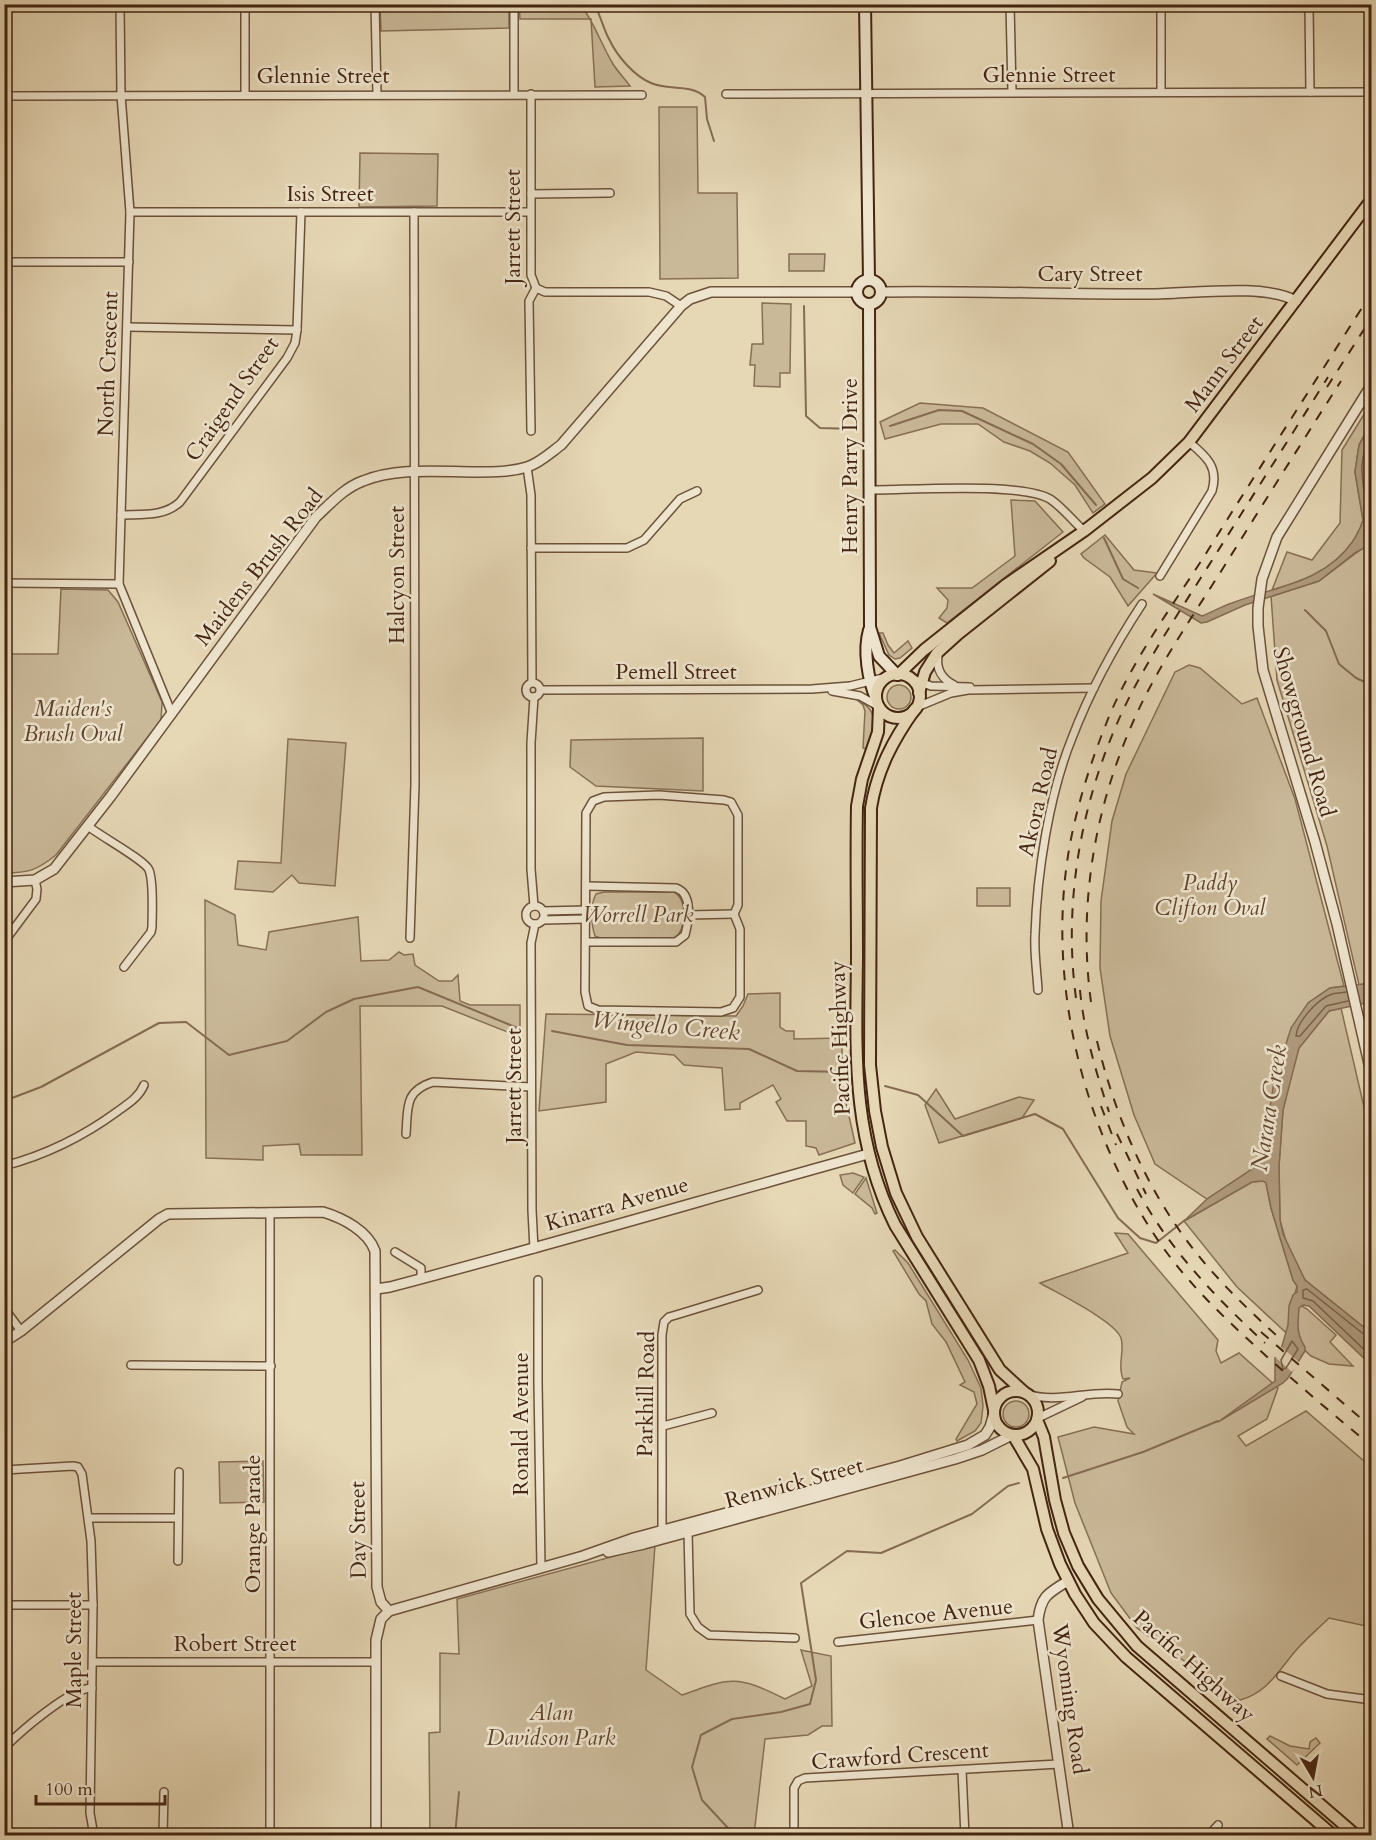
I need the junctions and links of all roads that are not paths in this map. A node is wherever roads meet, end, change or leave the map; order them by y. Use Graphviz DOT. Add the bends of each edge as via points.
graph roads {
  1 [pos="120,4"];
  2 [pos="245,4"];
  3 [pos="375,4"];
  4 [pos="514,4"];
  5 [pos="865,4"];
  6 [pos="1010,4"];
  7 [pos="1161,4"];
  8 [pos="1309,4"];
  9 [pos="1161,92"];
  10 [pos="1310,92"];
  11 [pos="1371,92"];
  12 [pos="1012,93"];
  13 [pos="245,94"];
  14 [pos="377,94"];
  15 [pos="514,94"];
  16 [pos="531,94"];
  17 [pos="726,94"];
  18 [pos="866,94"];
  19 [pos="121,95"];
  20 [pos="642,95"];
  21 [pos="4,96"];
  22 [pos="610,193"];
  23 [pos="531,194"];
  24 [pos="1371,199"];
  25 [pos="4,210"];
  26 [pos="130,212"];
  27 [pos="301,212"];
  28 [pos="414,212"];
  29 [pos="530,212"];
  30 [pos="7,262"];
  31 [pos="129,262"];
  32 [pos="869,279"];
  33 [pos="536,288"];
  34 [pos="857,292"];
  35 [pos="882,292"];
  36 [pos="1296,301"];
  37 [pos="869,304"];
  38 [pos="681,306"];
  39 [pos="128,327"];
  40 [pos="297,330"];
  41 [pos="4,331"];
  42 [pos="1371,384"];
  43 [pos="531,430"];
  44 [pos="1189,442"];
  45 [pos="527,467"];
  46 [pos="416,472"];
  47 [pos="871,490"];
  48 [pos="697,491"];
  49 [pos="121,514"];
  50 [pos="1084,531"];
  51 [pos="531,548"];
  52 [pos="1160,576"];
  53 [pos="4,583"];
  54 [pos="119,584"];
  55 [pos="1142,604"];
  56 [pos="870,627"];
  57 [pos="940,650"];
  58 [pos="894,676"];
  59 [pos="532,682"];
  60 [pos="870,682"];
  61 [pos="917,685"];
  62 [pos="954,685"];
  63 [pos="1095,688"];
  64 [pos="812,689"];
  65 [pos="987,689"];
  66 [pos="541,690"];
  67 [pos="534,697"];
  68 [pos="878,704"];
  69 [pos="916,708"];
  70 [pos="172,714"];
  71 [pos="88,826"];
  72 [pos="35,880"];
  73 [pos="4,882"];
  74 [pos="587,886"];
  75 [pos="534,906"];
  76 [pos="586,910"];
  77 [pos="688,915"];
  78 [pos="734,915"];
  79 [pos="540,918"];
  80 [pos="586,919"];
  81 [pos="410,938"];
  82 [pos="4,942"];
  83 [pos="587,942"];
  84 [pos="124,968"];
  85 [pos="1038,990"];
  86 [pos="870,1065"];
  87 [pos="1371,1077"];
  88 [pos="144,1085"];
  89 [pos="531,1088"];
  90 [pos="406,1134"];
  91 [pos="868,1154"];
  92 [pos="4,1166"];
  93 [pos="270,1212"];
  94 [pos="534,1248"];
  95 [pos="395,1252"];
  96 [pos="422,1278"];
  97 [pos="538,1280"];
  98 [pos="376,1288"];
  99 [pos="758,1290"];
  100 [pos="4,1308"];
  101 [pos="21,1331"];
  102 [pos="4,1342"];
  103 [pos="130,1365"];
  104 [pos="271,1365"];
  105 [pos="1026,1393"];
  106 [pos="1090,1394"];
  107 [pos="1118,1394"];
  108 [pos="994,1411"];
  109 [pos="712,1413"];
  110 [pos="1038,1419"];
  111 [pos="663,1426"];
  112 [pos="1012,1435"];
  113 [pos="955,1459"];
  114 [pos="917,1460"];
  115 [pos="4,1470"];
  116 [pos="178,1472"];
  117 [pos="885,1478"];
  118 [pos="805,1491"];
  119 [pos="744,1516"];
  120 [pos="89,1518"];
  121 [pos="178,1518"];
  122 [pos="688,1528"];
  123 [pos="1064,1533"];
  124 [pos="662,1535"];
  125 [pos="178,1561"];
  126 [pos="541,1568"];
  127 [pos="1068,1581"];
  128 [pos="4,1605"];
  129 [pos="93,1605"];
  130 [pos="389,1611"];
  131 [pos="1038,1620"];
  132 [pos="795,1638"];
  133 [pos="838,1642"];
  134 [pos="93,1662"];
  135 [pos="271,1662"];
  136 [pos="376,1662"];
  137 [pos="1281,1676"];
  138 [pos="92,1688"];
  139 [pos="1371,1700"];
  140 [pos="4,1748"];
  141 [pos="1059,1764"];
  142 [pos="962,1770"];
  143 [pos="164,1792"];
  144 [pos="1218,1825"];
  145 [pos="94,1836"];
  146 [pos="163,1836"];
  147 [pos="270,1836"];
  148 [pos="376,1836"];
  149 [pos="794,1836"];
  150 [pos="965,1836"];
  151 [pos="1069,1836"];
  152 [pos="1208,1836"];
  153 [pos="1334,1836"];
  154 [pos="1357,1836"];
  1 -- 19 [label="street, North Crescent"];
  2 -- 13 [label="street"];
  3 -- 14 [label="street"];
  4 -- 15 [label="street"];
  5 -- 18 [label="main road"];
  6 -- 12 [label="street"];
  7 -- 9 [label="street"];
  8 -- 10 [label="street"];
  9 -- 10 [label="street, Glennie Street"];
  9 -- 12 [label="street, Glennie Street"];
  10 -- 11 [label="street, Glennie Street"];
  12 -- 18 [label="street, Glennie Street"];
  13 -- 14 [label="street, Glennie Street"];
  13 -- 19 [label="street, Glennie Street"];
  14 -- 15 [label="street, Glennie Street"];
  15 -- 16 [label="street, Glennie Street"];
  16 -- 20 [label="street, Glennie Street"];
  16 -- 23 [label="street, Jarrett Street"];
  17 -- 18 [label="street, Glennie Street"];
  18 -- 32 [label="main road"];
  19 -- 21 [label="street, Glennie Street"];
  19 -- 26 [label="street, North Crescent"];
  22 -- 23 [label="street"];
  23 -- 29 [label="street, Jarrett Street"];
  24 -- 36 [label="main road, Mann Street"];
  25 -- 30 [label="street"];
  26 -- 27 [label="street, Isis Street"];
  26 -- 31 [label="street, North Crescent"];
  27 -- 28 [label="street, Isis Street"];
  27 -- 40 [label="street, Craigend Street"];
  28 -- 29 [label="street, Isis Street"];
  28 -- 46 [label="street, Halcyon Street"];
  29 -- 33 [label="street, Jarrett Street" via="531,275"];
  30 -- 31 [label="street"];
  30 -- 41 [label="street"];
  31 -- 39 [label="street, North Crescent"];
  32 -- 34 [label="main road" via="859,284"];
  32 -- 35 [label="main road"];
  33 -- 38 [label="street" via="545,292 659,293"];
  33 -- 43 [label="street, Jarrett Street" via="529,301"];
  34 -- 37 [label="main road" via="859,299"];
  34 -- 38 [label="street" via="711,292"];
  35 -- 36 [label="street, Cary Street" via="1260,291"];
  35 -- 37 [label="main road" via="879,299"];
  36 -- 44 [label="main road, Mann Street"];
  37 -- 47 [label="main road, Henry Parry Drive"];
  38 -- 45 [label="street, Maidens Brush Road" via="561,445"];
  39 -- 40 [label="street"];
  39 -- 49 [label="street, North Crescent"];
  40 -- 49 [label="street, Craigend Street" via="287,358 180,502 160,514"];
  42 -- 87 [label="street, Showground Road" via="1281,527 1267,561 1258,608 1263,670 1315,842"];
  44 -- 50 [label="main road, Mann Street" via="1152,478"];
  44 -- 52 [label="street" via="1212,464 1215,483"];
  45 -- 46 [label="street, Maidens Brush Road" via="490,472"];
  45 -- 51 [label="street"];
  46 -- 70 [label="street, Maidens Brush Road" via="381,476 339,494 316,517"];
  46 -- 81 [label="street, Halcyon Street" via="415,784"];
  47 -- 50 [label="street" via="1034,492 1051,500"];
  47 -- 56 [label="main road, Henry Parry Drive"];
  48 -- 51 [label="street" via="680,499 644,540 627,548"];
  49 -- 54 [label="street, North Crescent"];
  50 -- 57 [label="main road, Mann Street"];
  50 -- 58 [label="main road, Mann Street" via="1007,584"];
  51 -- 59 [label="street"];
  53 -- 54 [label="street"];
  54 -- 70 [label="street, North Crescent"];
  55 -- 63 [label="street, Akora Road"];
  56 -- 58 [label="main road, Henry Parry Drive" via="879,656"];
  56 -- 60 [label="main road, Henry Parry Drive" via="866,645"];
  57 -- 61 [label="main road, Mann Street"];
  57 -- 62 [label="street" via="939,670"];
  58 -- 60 [label="street, Pemell Street"];
  58 -- 61 [label="main road"];
  58 -- 68 [label="main road" via="878,688"];
  59 -- 66 [label="street"];
  59 -- 67 [label="street" via="526,692"];
  60 -- 64 [label="street, Pemell Street"];
  60 -- 68 [label="main road, Henry Parry Drive"];
  61 -- 62 [label="street"];
  61 -- 69 [label="main road"];
  62 -- 65 [label="street"];
  63 -- 65 [label="street"];
  63 -- 85 [label="street, Akora Road" via="1071,738 1052,801 1035,936"];
  64 -- 66 [label="street, Pemell Street"];
  64 -- 68 [label="street, Pemell Street" via="854,694"];
  65 -- 69 [label="street" via="951,693"];
  66 -- 67 [label="street"];
  67 -- 75 [label="street, Jarrett Street"];
  68 -- 69 [label="main road" via="886,715 897,718"];
  68 -- 91 [label="main road, Pacific Highway" via="878,732 862,779 857,815 855,1045"];
  69 -- 86 [label="main road, Pacific Highway" via="887,755 871,807"];
  70 -- 71 [label="street, Maidens Brush Road"];
  71 -- 72 [label="street, Maidens Brush Road" via="54,869"];
  71 -- 84 [label="street" via="145,863 151,874 151,932"];
  72 -- 73 [label="street"];
  72 -- 82 [label="street" via="36,899"];
  74 -- 76 [label="street"];
  74 -- 77 [label="street" via="676,888 686,895"];
  74 -- 78 [label="street" via="586,813 593,801 648,795 724,800 731,802 738,815 738,905"];
  75 -- 79 [label="street" via="539,907"];
  75 -- 79 [label="street, Jarrett Street" via="528,910 528,920"];
  76 -- 79 [label="street"];
  76 -- 80 [label="street"];
  77 -- 78 [label="street"];
  77 -- 83 [label="street" via="685,935 676,942"];
  78 -- 83 [label="street" via="740,929 740,997 734,1008 721,1012 598,1010 588,1006"];
  79 -- 80 [label="street"];
  79 -- 89 [label="street, Jarrett Street" via="531,943"];
  80 -- 83 [label="street"];
  86 -- 91 [label="main road" via="866,1094 873,1146"];
  86 -- 105 [label="main road, Pacific Highway" via="882,1147 902,1208 996,1363"];
  88 -- 92 [label="street" via="138,1096 84,1134"];
  89 -- 90 [label="street" via="433,1082 420,1086 408,1105"];
  89 -- 94 [label="street, Jarrett Street"];
  91 -- 94 [label="street, Kinarra Avenue"];
  91 -- 108 [label="main road, Pacific Highway" via="895,1225 981,1365"];
  93 -- 98 [label="street, Day Street" via="334,1215 372,1240"];
  93 -- 101 [label="street" via="168,1214"];
  93 -- 104 [label="street, Orange Parade"];
  94 -- 96 [label="street, Kinarra Avenue"];
  95 -- 96 [label="street" via="421,1268"];
  96 -- 98 [label="street, Kinarra Avenue"];
  97 -- 126 [label="street, Ronald Avenue"];
  98 -- 130 [label="street, Day Street" via="377,1587 381,1602"];
  99 -- 111 [label="street, Parkhill Road" via="669,1317 664,1322"];
  100 -- 101 [label="street"];
  101 -- 102 [label="street"];
  103 -- 104 [label="street"];
  104 -- 135 [label="street, Orange Parade"];
  105 -- 106 [label="street" via="1044,1397"];
  105 -- 108 [label="main road" via="1013,1391 1003,1395"];
  105 -- 110 [label="main road" via="1037,1404"];
  106 -- 107 [label="street"];
  106 -- 110 [label="street"];
  108 -- 112 [label="main road" via="998,1427"];
  108 -- 114 [label="street, Renwick Street" via="988,1431 979,1440"];
  109 -- 111 [label="street"];
  110 -- 112 [label="main road" via="1027,1432"];
  110 -- 123 [label="main road, Pacific Highway"];
  111 -- 124 [label="street, Parkhill Road"];
  112 -- 113 [label="street, Renwick Street"];
  112 -- 127 [label="main road, Pacific Highway" via="1032,1466 1047,1529"];
  113 -- 114 [label="street" via="922,1463"];
  113 -- 117 [label="street, Renwick Street"];
  114 -- 118 [label="street, Renwick Street"];
  115 -- 120 [label="street, Maple Street" via="78,1467"];
  116 -- 121 [label="street"];
  117 -- 118 [label="street" via="818,1492"];
  117 -- 119 [label="street, Renwick Street"];
  118 -- 119 [label="street"];
  118 -- 122 [label="street, Renwick Street"];
  119 -- 122 [label="street, Renwick Street"];
  120 -- 121 [label="street"];
  120 -- 129 [label="street, Maple Street"];
  121 -- 125 [label="street"];
  122 -- 124 [label="street, Renwick Street"];
  122 -- 132 [label="street" via="690,1614 698,1627 709,1635"];
  123 -- 127 [label="main road" via="1072,1572"];
  123 -- 154 [label="main road, Pacific Highway" via="1089,1584 1137,1646"];
  124 -- 126 [label="street, Renwick Street" via="626,1548"];
  126 -- 130 [label="street, Renwick Street"];
  127 -- 131 [label="street, Wyoming Road" via="1045,1596"];
  127 -- 153 [label="main road, Pacific Highway" via="1094,1623 1126,1657"];
  128 -- 129 [label="street"];
  129 -- 134 [label="street, Maple Street"];
  130 -- 136 [label="street" via="377,1628"];
  131 -- 133 [label="street, Glencoe Avenue"];
  131 -- 141 [label="street, Wyoming Road"];
  134 -- 135 [label="street, Robert Street"];
  134 -- 138 [label="street, Maple Street"];
  135 -- 136 [label="street, Robert Street"];
  135 -- 147 [label="street, Orange Parade"];
  136 -- 148 [label="street"];
  137 -- 139 [label="street" via="1327,1694"];
  138 -- 140 [label="street" via="82,1689 44,1714"];
  138 -- 145 [label="street, Maple Street" via="90,1813"];
  141 -- 142 [label="street, Crawford Crescent"];
  141 -- 151 [label="street, Wyoming Road"];
  142 -- 149 [label="street, Crawford Crescent" via="805,1778 794,1788"];
  142 -- 150 [label="street"];
  143 -- 146 [label="street"];
  144 -- 152 [label="street"];
}
